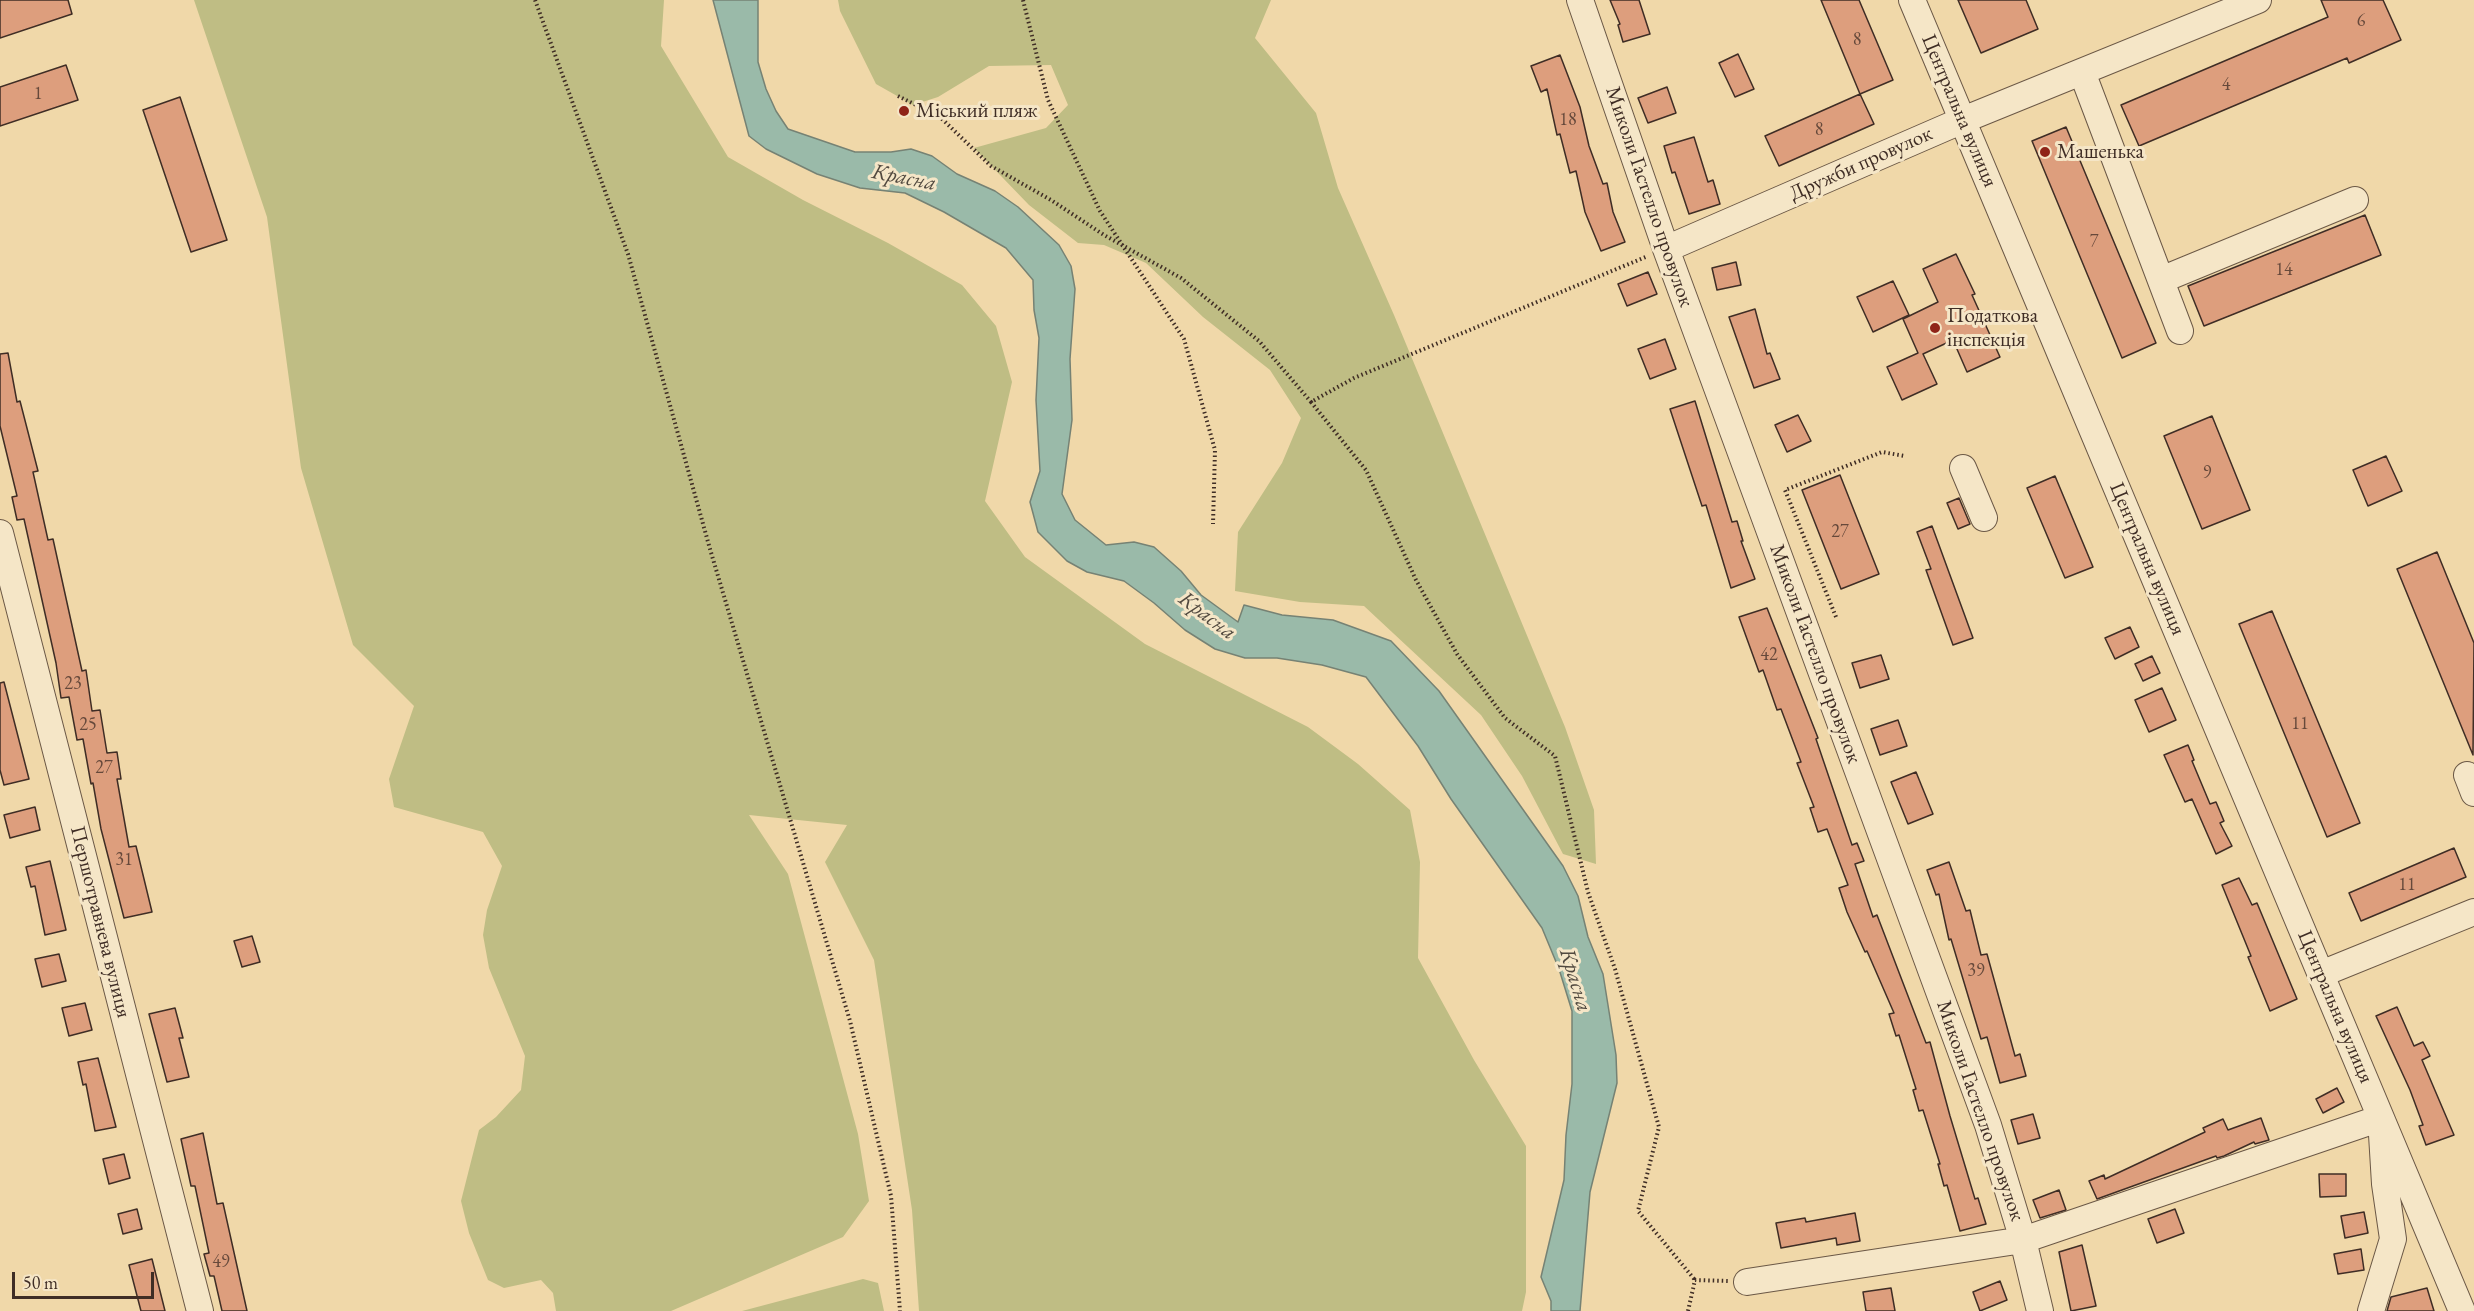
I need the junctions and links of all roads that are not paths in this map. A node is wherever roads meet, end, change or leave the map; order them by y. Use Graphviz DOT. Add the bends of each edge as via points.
graph roads {
  1 [pos="1580,0"];
  2 [pos="1912,0"];
  3 [pos="2258,0"];
  4 [pos="2233,5"];
  5 [pos="2082,72"];
  6 [pos="1963,120"];
  7 [pos="2355,200"];
  8 [pos="1666,249"];
  9 [pos="2161,280"];
  10 [pos="2180,331"];
  11 [pos="1963,468"];
  12 [pos="1984,518"];
  13 [pos="0,533"];
  14 [pos="2474,912"];
  15 [pos="2321,975"];
  16 [pos="2381,1118"];
  17 [pos="2023,1240"];
  18 [pos="1747,1282"];
  19 [pos="200,1311"];
  20 [pos="2040,1311"];
  21 [pos="2371,1311"];
  22 [pos="2462,1311"];
  1 -- 8 [label="street, Миколи Гастелло провулок"];
  2 -- 6 [label="street, Центральна вулиця"];
  3 -- 4 [label="street, Дружби провулок"];
  4 -- 5 [label="street, Дружби провулок"];
  5 -- 6 [label="street, Дружби провулок"];
  5 -- 9 [label="street"];
  6 -- 8 [label="street, Дружби провулок"];
  6 -- 15 [label="street, Центральна вулиця"];
  7 -- 9 [label="street"];
  8 -- 17 [label="street, Миколи Гастелло провулок" via="1988,1125"];
  9 -- 10 [label="street"];
  11 -- 12 [label="street"];
  13 -- 19 [label="street, Першотравнева вулиця"];
  14 -- 15 [label="street"];
  15 -- 16 [label="street, Центральна вулиця"];
  16 -- 17 [label="street"];
  16 -- 21 [label="street, Центральна вулиця" via="2393,1239"];
  16 -- 22 [label="street, Центральна вулиця"];
  17 -- 18 [label="street"];
  17 -- 20 [label="street, Миколи Гастелло провулок"];
}
